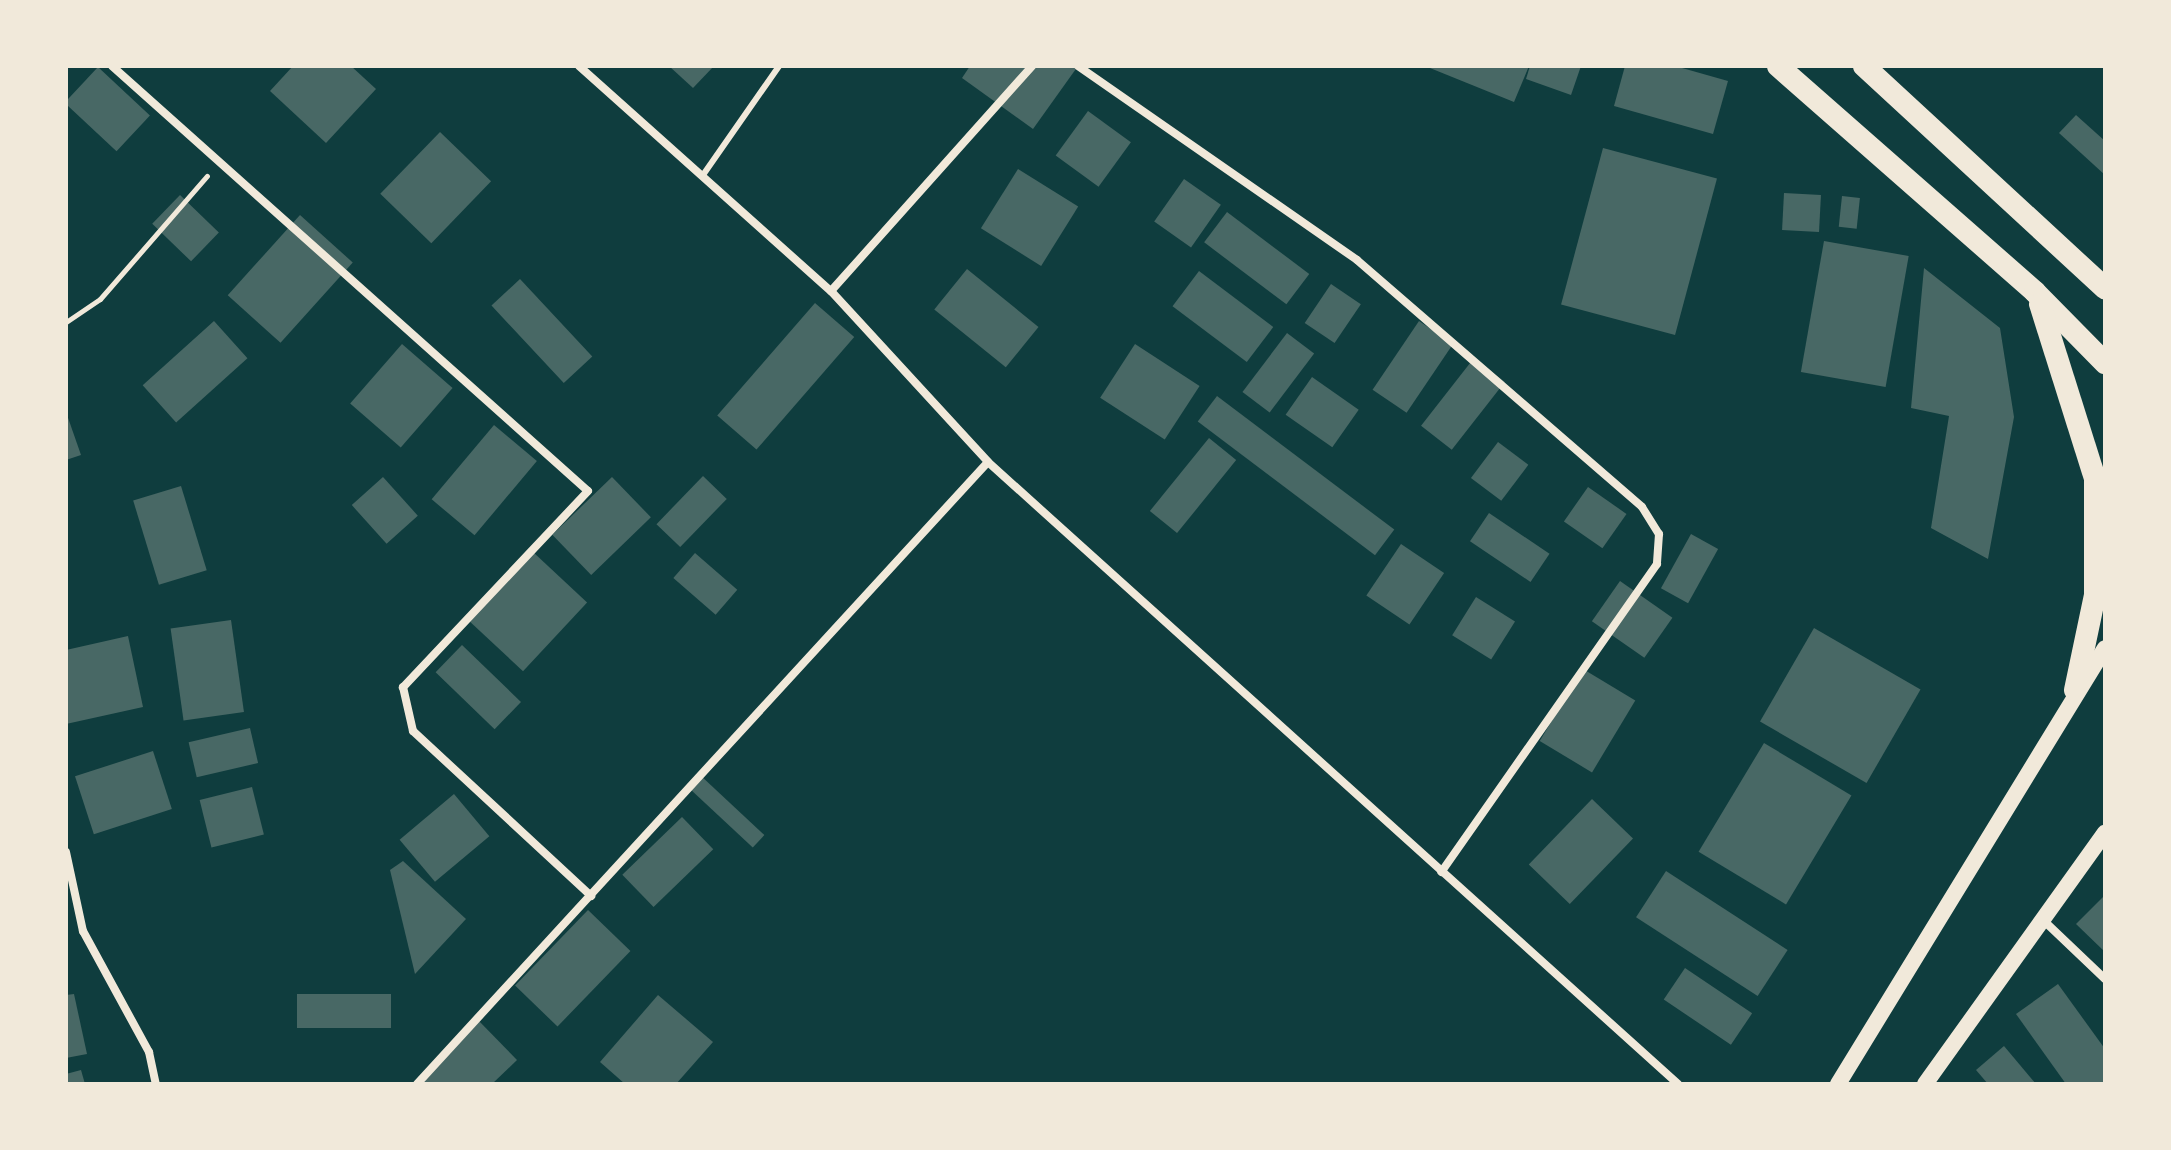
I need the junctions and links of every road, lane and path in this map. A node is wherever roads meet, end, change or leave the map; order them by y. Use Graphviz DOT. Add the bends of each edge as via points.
graph roads {
  1 [pos="112,66"];
  2 [pos="579,66"];
  3 [pos="779,66"];
  4 [pos="1032,66"];
  5 [pos="1078,66"];
  6 [pos="1778,66"];
  7 [pos="1864,66"];
  8 [pos="218,163"];
  9 [pos="703,175"];
  10 [pos="2105,288"];
  11 [pos="831,291"];
  12 [pos="2035,292"];
  13 [pos="66,322"];
  14 [pos="2105,363"];
  15 [pos="988,462"];
  16 [pos="2105,648"];
  17 [pos="2075,690"];
  18 [pos="2105,833"];
  19 [pos="66,852"];
  20 [pos="1441,872"];
  21 [pos="591,896"];
  22 [pos="2042,918"];
  23 [pos="2105,979"];
  24 [pos="156,1084"];
  25 [pos="417,1084"];
  26 [pos="1678,1084"];
  27 [pos="1838,1084"];
  28 [pos="1925,1084"];
  1 -- 8 [label="street"];
  2 -- 9 [label="street"];
  3 -- 9 [label="lane"];
  4 -- 11 [label="street"];
  5 -- 20 [label="street" via="1357,260 1642,507 1659,534 1657,564"];
  6 -- 12 [label="highway"];
  7 -- 10 [label="highway"];
  8 -- 13 [label="path" via="100,299"];
  8 -- 21 [label="street" via="588,491 403,687 413,731"];
  9 -- 11 [label="street"];
  11 -- 15 [label="street"];
  12 -- 14 [label="highway"];
  12 -- 17 [label="highway" via="2067,371 2095,478 2095,595"];
  15 -- 20 [label="street"];
  15 -- 21 [label="street"];
  16 -- 17 [label="main road"];
  17 -- 27 [label="main road"];
  18 -- 22 [label="main road"];
  19 -- 24 [label="street" via="83,931 149,1052"];
  20 -- 26 [label="street"];
  21 -- 25 [label="street"];
  22 -- 23 [label="street"];
  22 -- 28 [label="main road"];
}
